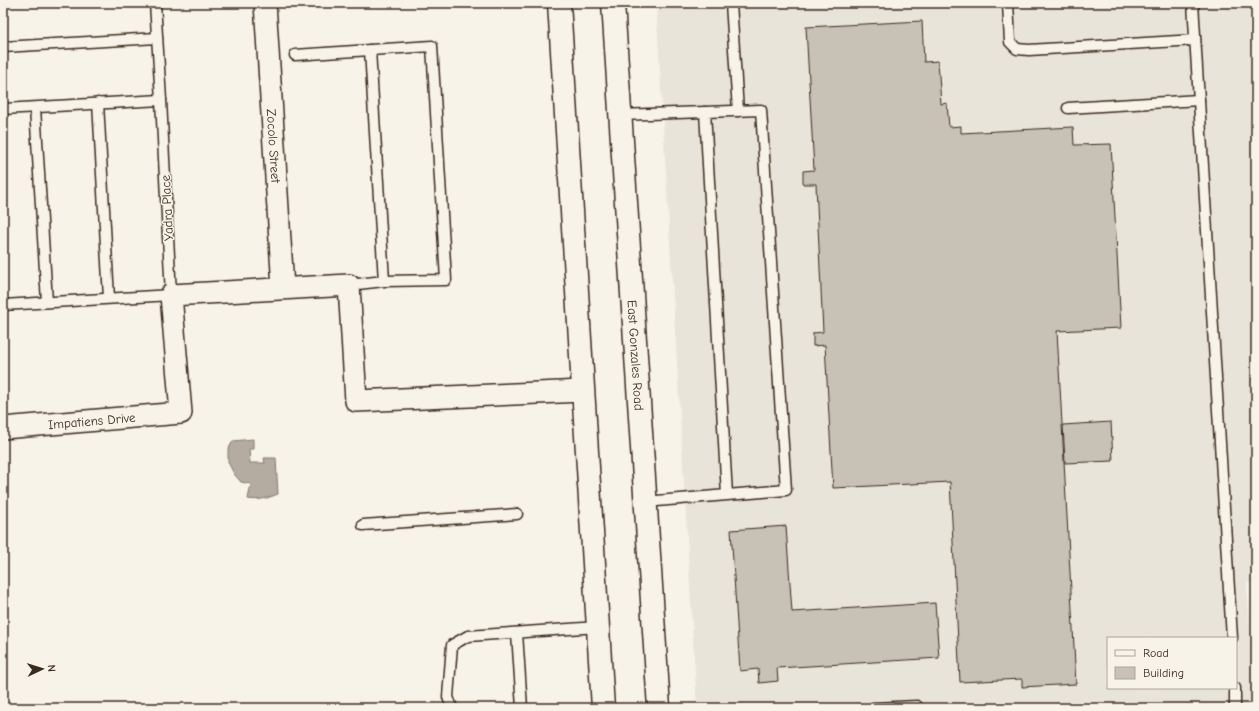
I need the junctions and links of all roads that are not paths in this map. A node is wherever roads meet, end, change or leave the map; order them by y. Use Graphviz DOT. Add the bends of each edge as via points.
graph roads {
  1 [pos="155,3"];
  2 [pos="265,3"];
  3 [pos="559,3"];
  4 [pos="613,3"];
  5 [pos="731,3"];
  6 [pos="1008,3"];
  7 [pos="1193,3"];
  8 [pos="157,38"];
  9 [pos="1195,40"];
  10 [pos="3,47"];
  11 [pos="370,50"];
  12 [pos="295,55"];
  13 [pos="161,100"];
  14 [pos="1199,100"];
  15 [pos="98,103"];
  16 [pos="34,108"];
  17 [pos="1068,108"];
  18 [pos="3,109"];
  19 [pos="738,111"];
  20 [pos="705,112"];
  21 [pos="620,116"];
  22 [pos="384,281"];
  23 [pos="350,285"];
  24 [pos="283,288"];
  25 [pos="171,295"];
  26 [pos="108,298"];
  27 [pos="47,302"];
  28 [pos="3,305"];
  29 [pos="583,391"];
  30 [pos="181,413"];
  31 [pos="3,428"];
  32 [pos="727,495"];
  33 [pos="646,502"];
  34 [pos="517,514"];
  35 [pos="363,525"];
  36 [pos="598,627"];
  37 [pos="517,633"];
  38 [pos="1232,637"];
  39 [pos="1235,689"];
  40 [pos="452,708"];
  41 [pos="522,708"];
  42 [pos="603,708"];
  43 [pos="659,708"];
  44 [pos="873,708"];
  45 [pos="917,708"];
  46 [pos="1235,708"];
  1 -- 8 [label="lane, Yadra Place"];
  2 -- 24 [label="street, Zocolo Street"];
  3 -- 29 [label="main road"];
  4 -- 21 [label="main road, East Gonzales Road"];
  5 -- 19 [label="lane"];
  6 -- 9 [label="lane" via="1010,42 1017,49 1037,50"];
  7 -- 9 [label="lane"];
  8 -- 10 [label="lane"];
  8 -- 13 [label="lane, Yadra Place"];
  9 -- 14 [label="lane"];
  11 -- 12 [label="lane"];
  11 -- 22 [label="lane"];
  11 -- 22 [label="lane" via="432,46 433,62 446,280"];
  13 -- 15 [label="lane"];
  13 -- 25 [label="lane, Yadra Place"];
  14 -- 17 [label="lane"];
  14 -- 38 [label="lane"];
  15 -- 16 [label="lane"];
  15 -- 26 [label="lane"];
  16 -- 18 [label="lane"];
  16 -- 27 [label="lane"];
  19 -- 20 [label="lane"];
  19 -- 32 [label="lane" via="761,110 786,490"];
  20 -- 21 [label="lane"];
  20 -- 32 [label="lane"];
  21 -- 33 [label="main road, East Gonzales Road"];
  22 -- 23 [label="lane"];
  23 -- 24 [label="street"];
  23 -- 29 [label="street" via="356,401"];
  24 -- 25 [label="street"];
  25 -- 26 [label="lane"];
  25 -- 30 [label="street, Yadra Place"];
  26 -- 27 [label="lane"];
  27 -- 28 [label="lane"];
  29 -- 36 [label="main road"];
  30 -- 31 [label="street, Impatiens Drive"];
  32 -- 33 [label="lane"];
  33 -- 43 [label="main road, East Gonzales Road"];
  34 -- 35 [label="lane"];
  36 -- 37 [label="lane"];
  36 -- 42 [label="main road"];
  37 -- 40 [label="lane" via="468,636 452,645 448,697"];
  37 -- 41 [label="lane"];
  39 -- 46 [label="lane"];
  44 -- 45 [label="lane"];
}
